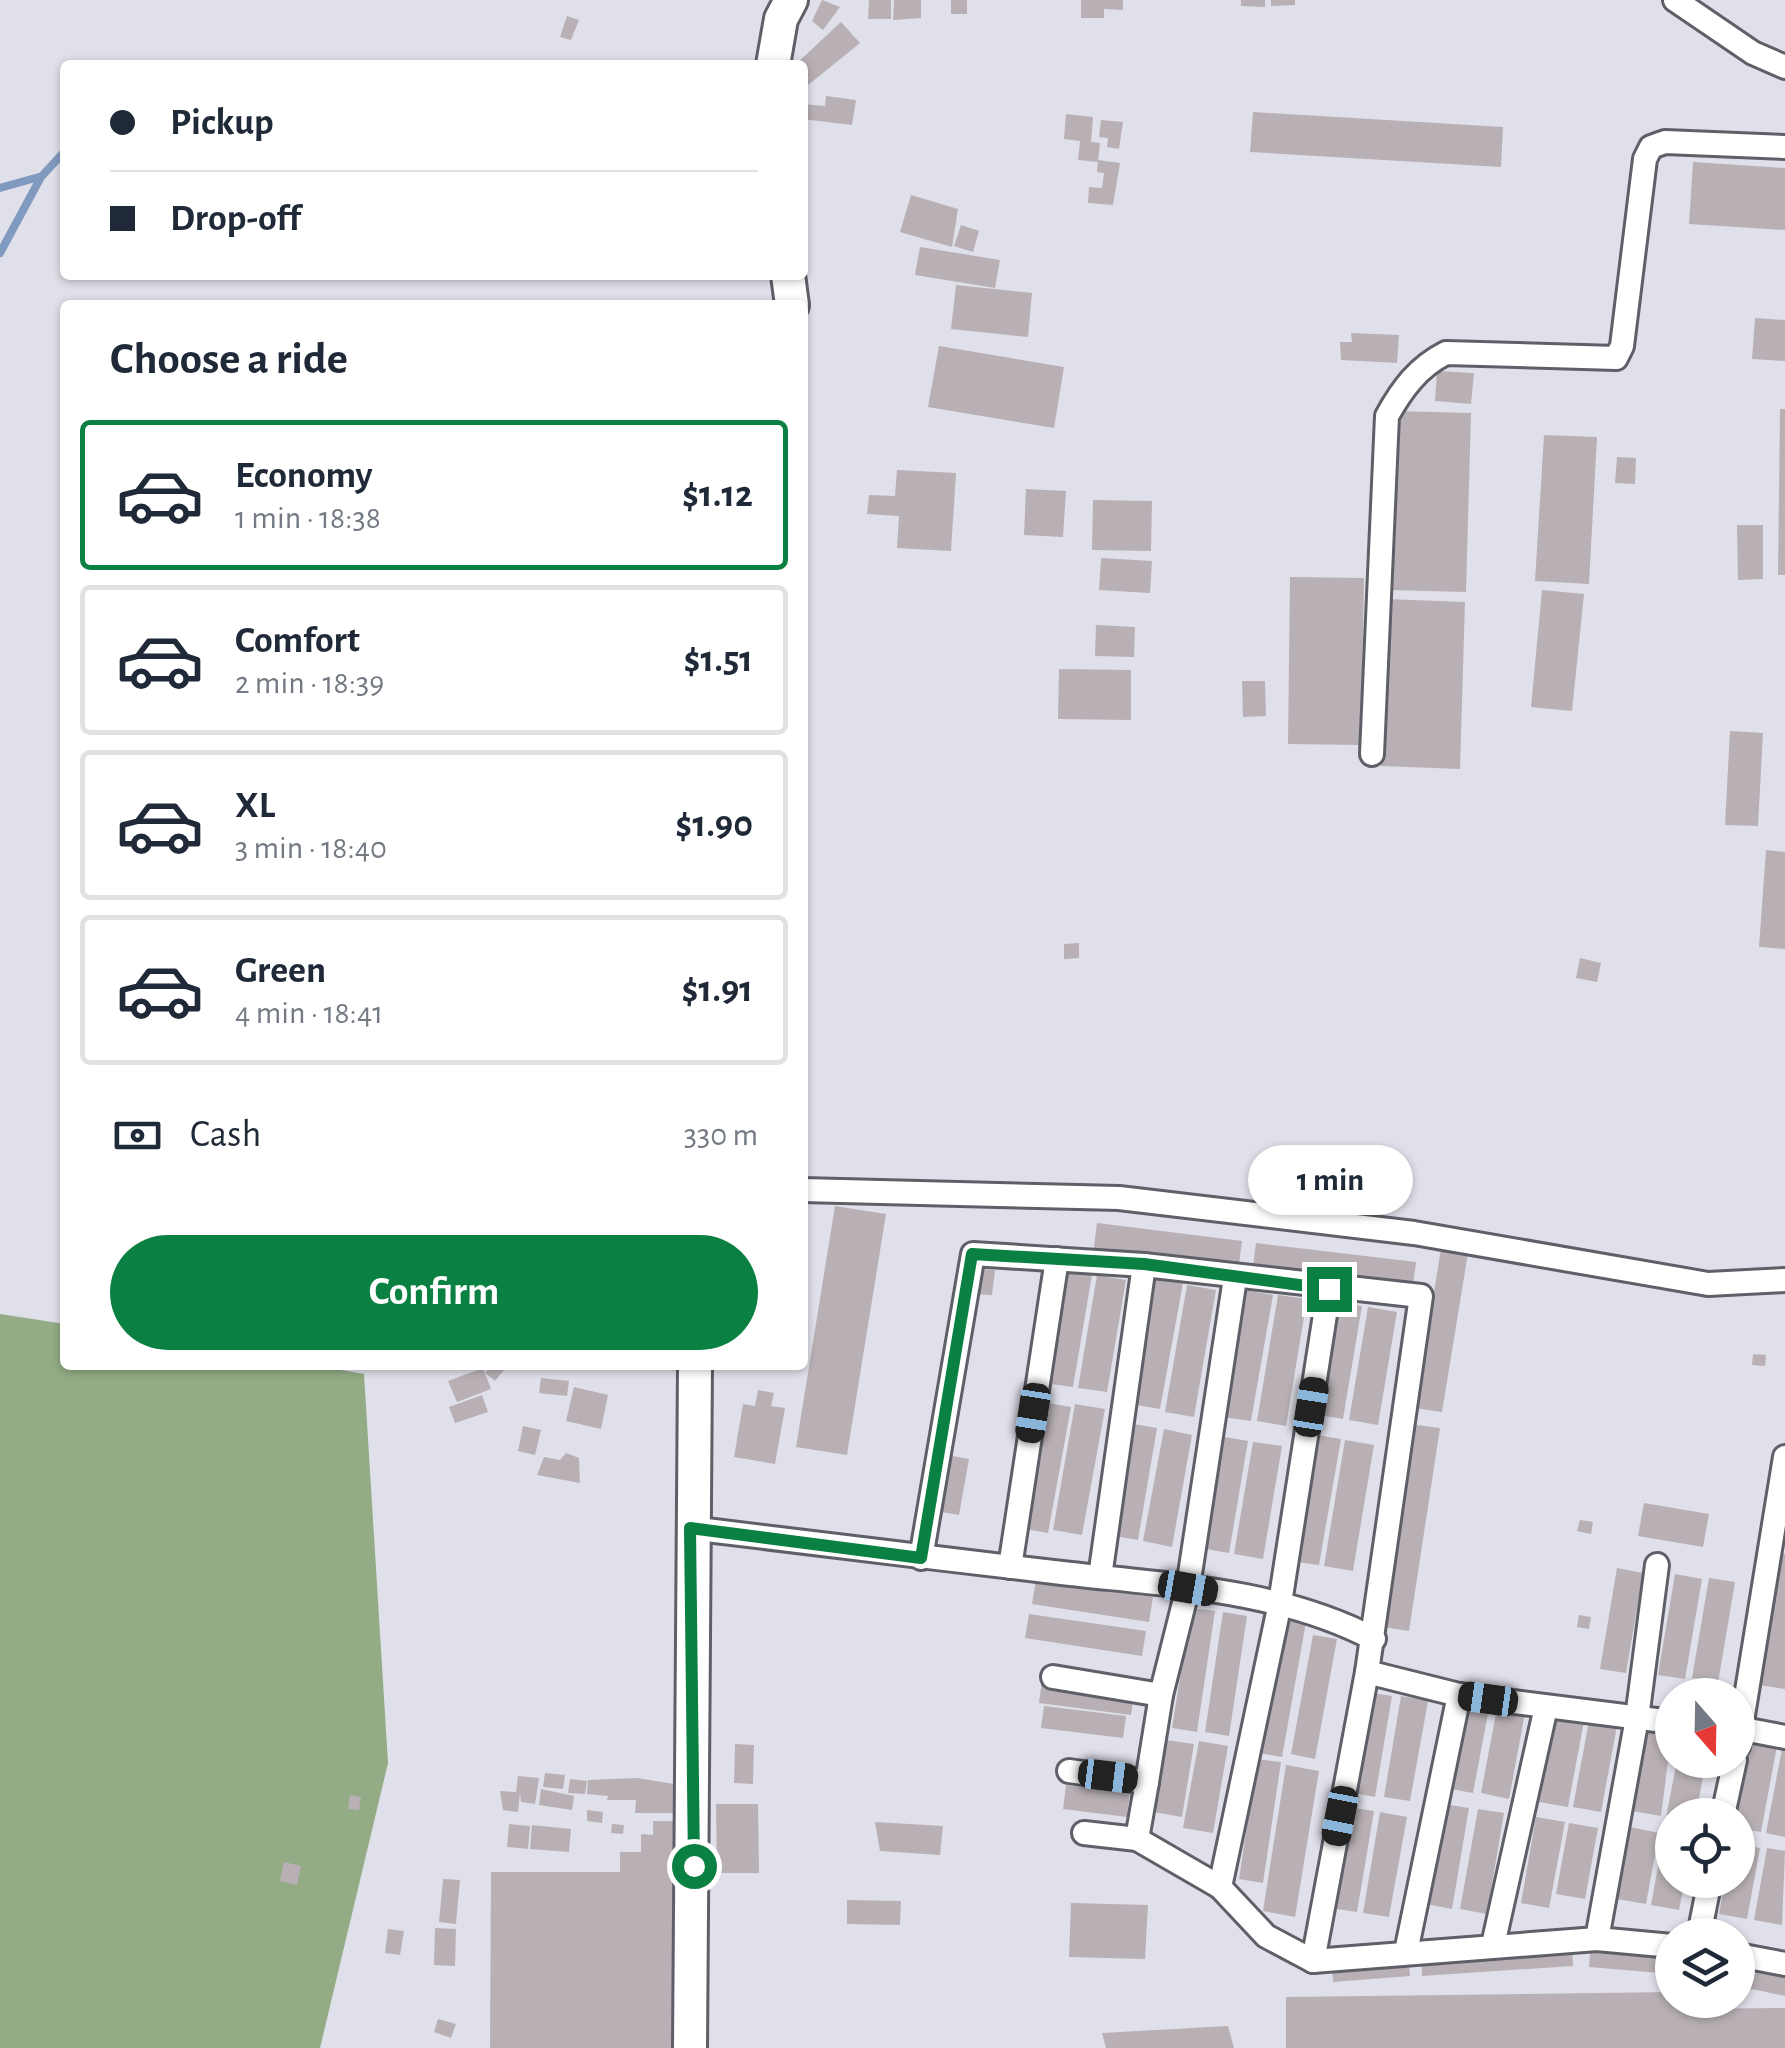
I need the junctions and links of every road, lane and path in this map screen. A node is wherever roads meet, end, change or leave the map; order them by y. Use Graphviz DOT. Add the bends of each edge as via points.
graph roads {
  1 [pos="791,0"];
  2 [pos="1675,0"];
  3 [pos="774,60"];
  4 [pos="1785,67"];
  5 [pos="1785,147"];
  6 [pos="1372,754"];
  7 [pos="808,1190"];
  8 [pos="1056,1260"];
  9 [pos="1144,1264"];
  10 [pos="1236,1278"];
  11 [pos="1785,1280"];
  12 [pos="1329,1289"];
  13 [pos="695,1370"];
  14 [pos="1785,1457"];
  15 [pos="690,1528"];
  16 [pos="921,1558"];
  17 [pos="1657,1565"];
  18 [pos="1010,1566"];
  19 [pos="1100,1577"];
  20 [pos="1188,1588"];
  21 [pos="1280,1603"];
  22 [pos="1374,1639"];
  23 [pos="1368,1672"];
  24 [pos="1052,1678"];
  25 [pos="1748,1678"];
  26 [pos="1161,1695"];
  27 [pos="1459,1695"];
  28 [pos="1546,1707"];
  29 [pos="1637,1718"];
  30 [pos="1655,1720"];
  31 [pos="1755,1735"];
  32 [pos="1785,1737"];
  33 [pos="1069,1771"];
  34 [pos="1146,1782"];
  35 [pos="1084,1833"];
  36 [pos="1137,1839"];
  37 [pos="1220,1887"];
  38 [pos="1597,1939"];
  39 [pos="1655,1944"];
  40 [pos="1493,1945"];
  41 [pos="1406,1952"];
  42 [pos="1755,1958"];
  43 [pos="1313,1961"];
  44 [pos="1785,1964"];
  45 [pos="690,2048"];
  1 -- 3 [label="street"];
  2 -- 4 [label="street"];
  5 -- 6 [label="street" via="1665,142 1651,148 1616,358 1446,354 1401,390 1387,416"];
  7 -- 11 [label="street" via="1119,1198 1414,1232 1708,1284"];
  8 -- 9 [label="street"];
  8 -- 16 [label="street" via="972,1254"];
  8 -- 18 [label="street"];
  9 -- 10 [label="street"];
  9 -- 19 [label="street"];
  10 -- 12 [label="street"];
  10 -- 20 [label="street"];
  12 -- 21 [label="street"];
  12 -- 22 [label="street" via="1421,1296"];
  13 -- 15 [label="street"];
  14 -- 25 [label="street"];
  15 -- 16 [label="street"];
  15 -- 45 [label="street"];
  16 -- 18 [label="street"];
  17 -- 29 [label="street"];
  18 -- 19 [label="street"];
  19 -- 20 [label="street"];
  20 -- 21 [label="street"];
  20 -- 26 [label="street"];
  21 -- 22 [label="street" via="1336,1619"];
  21 -- 37 [label="street"];
  22 -- 23 [label="street"];
  23 -- 27 [label="street"];
  23 -- 43 [label="street"];
  24 -- 26 [label="street"];
  26 -- 34 [label="street"];
  27 -- 28 [label="street"];
  27 -- 41 [label="street"];
  28 -- 29 [label="street"];
  28 -- 40 [label="street"];
  29 -- 30 [label="street"];
  29 -- 38 [label="street"];
  31 -- 32 [label="street"];
  33 -- 34 [label="street"];
  34 -- 36 [label="street"];
  35 -- 36 [label="street"];
  36 -- 37 [label="street"];
  37 -- 43 [label="street" via="1266,1936"];
  38 -- 39 [label="street"];
  38 -- 40 [label="street"];
  40 -- 41 [label="street"];
  41 -- 43 [label="street"];
  42 -- 44 [label="street"];
}
